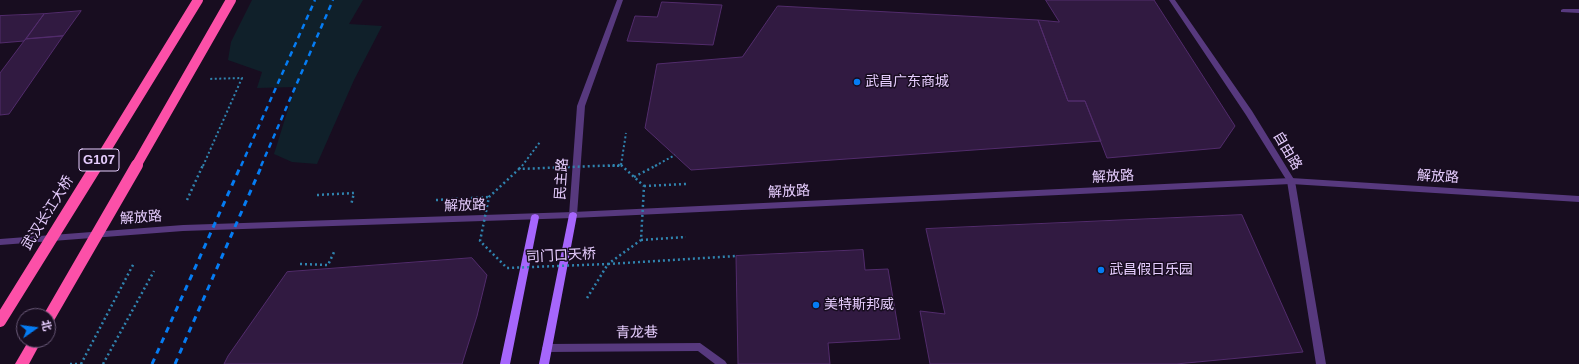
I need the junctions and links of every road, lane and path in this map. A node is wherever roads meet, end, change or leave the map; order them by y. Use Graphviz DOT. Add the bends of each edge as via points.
graph roads {
  1 [pos="198,0"];
  2 [pos="231,0"];
  3 [pos="620,0"];
  4 [pos="1172,0"];
  5 [pos="1563,11"];
  6 [pos="1579,11"];
  7 [pos="186,79"];
  8 [pos="626,133"];
  9 [pos="540,142"];
  10 [pos="675,155"];
  11 [pos="621,165"];
  12 [pos="519,169"];
  13 [pos="634,177"];
  14 [pos="1291,181"];
  15 [pos="686,184"];
  16 [pos="644,186"];
  17 [pos="317,195"];
  18 [pos="1579,199"];
  19 [pos="187,200"];
  20 [pos="351,205"];
  21 [pos="535,216"];
  22 [pos="573,216"];
  23 [pos="686,237"];
  24 [pos="640,240"];
  25 [pos="0,242"];
  26 [pos="335,250"];
  27 [pos="736,256"];
  28 [pos="134,262"];
  29 [pos="300,264"];
  30 [pos="608,264"];
  31 [pos="154,271"];
  32 [pos="587,298"];
  33 [pos="54,308"];
  34 [pos="0,321"];
  35 [pos="31,348"];
  36 [pos="547,348"];
  37 [pos="22,364"];
  38 [pos="70,364"];
  39 [pos="81,364"];
  40 [pos="103,364"];
  41 [pos="505,364"];
  42 [pos="544,364"];
  43 [pos="722,364"];
  44 [pos="1321,364"];
  1 -- 34 [label="highway, 武汉长江大桥 / G107, bridge"];
  2 -- 7 [label="highway, G107, bridge"];
  3 -- 22 [label="street, 民主路" via="581,106"];
  4 -- 14 [label="street, 自由路" via="1249,113"];
  5 -- 6 [label="street"];
  7 -- 19 [label="path" via="242,78"];
  7 -- 33 [label="highway, G107, bridge"];
  8 -- 11 [label="path"];
  9 -- 12 [label="path"];
  10 -- 13 [label="path"];
  11 -- 12 [label="path, bridge"];
  11 -- 13 [label="path, bridge"];
  12 -- 30 [label="path, 司门口天桥, bridge" via="489,197 480,241 507,268"];
  13 -- 16 [label="path, bridge"];
  14 -- 18 [label="street, 解放路"];
  14 -- 22 [label="street, 解放路"];
  14 -- 44 [label="street, 自由路"];
  15 -- 16 [label="path"];
  16 -- 24 [label="path, bridge"];
  17 -- 20 [label="path" via="354,193"];
  21 -- 22 [label="street, 解放路"];
  21 -- 25 [label="street, 解放路" via="183,228"];
  21 -- 41 [label="main road"];
  22 -- 36 [label="main road, 民主路"];
  23 -- 24 [label="path"];
  24 -- 30 [label="path, 司门口天桥, bridge"];
  26 -- 29 [label="path" via="328,264"];
  27 -- 30 [label="path"];
  28 -- 39 [label="path"];
  30 -- 32 [label="path"];
  31 -- 40 [label="path"];
  35 -- 37 [label="highway"];
  36 -- 42 [label="main road, 民主路"];
  36 -- 43 [label="street, 青龙巷" via="700,347"];
  38 -- 39 [label="path"];
}
